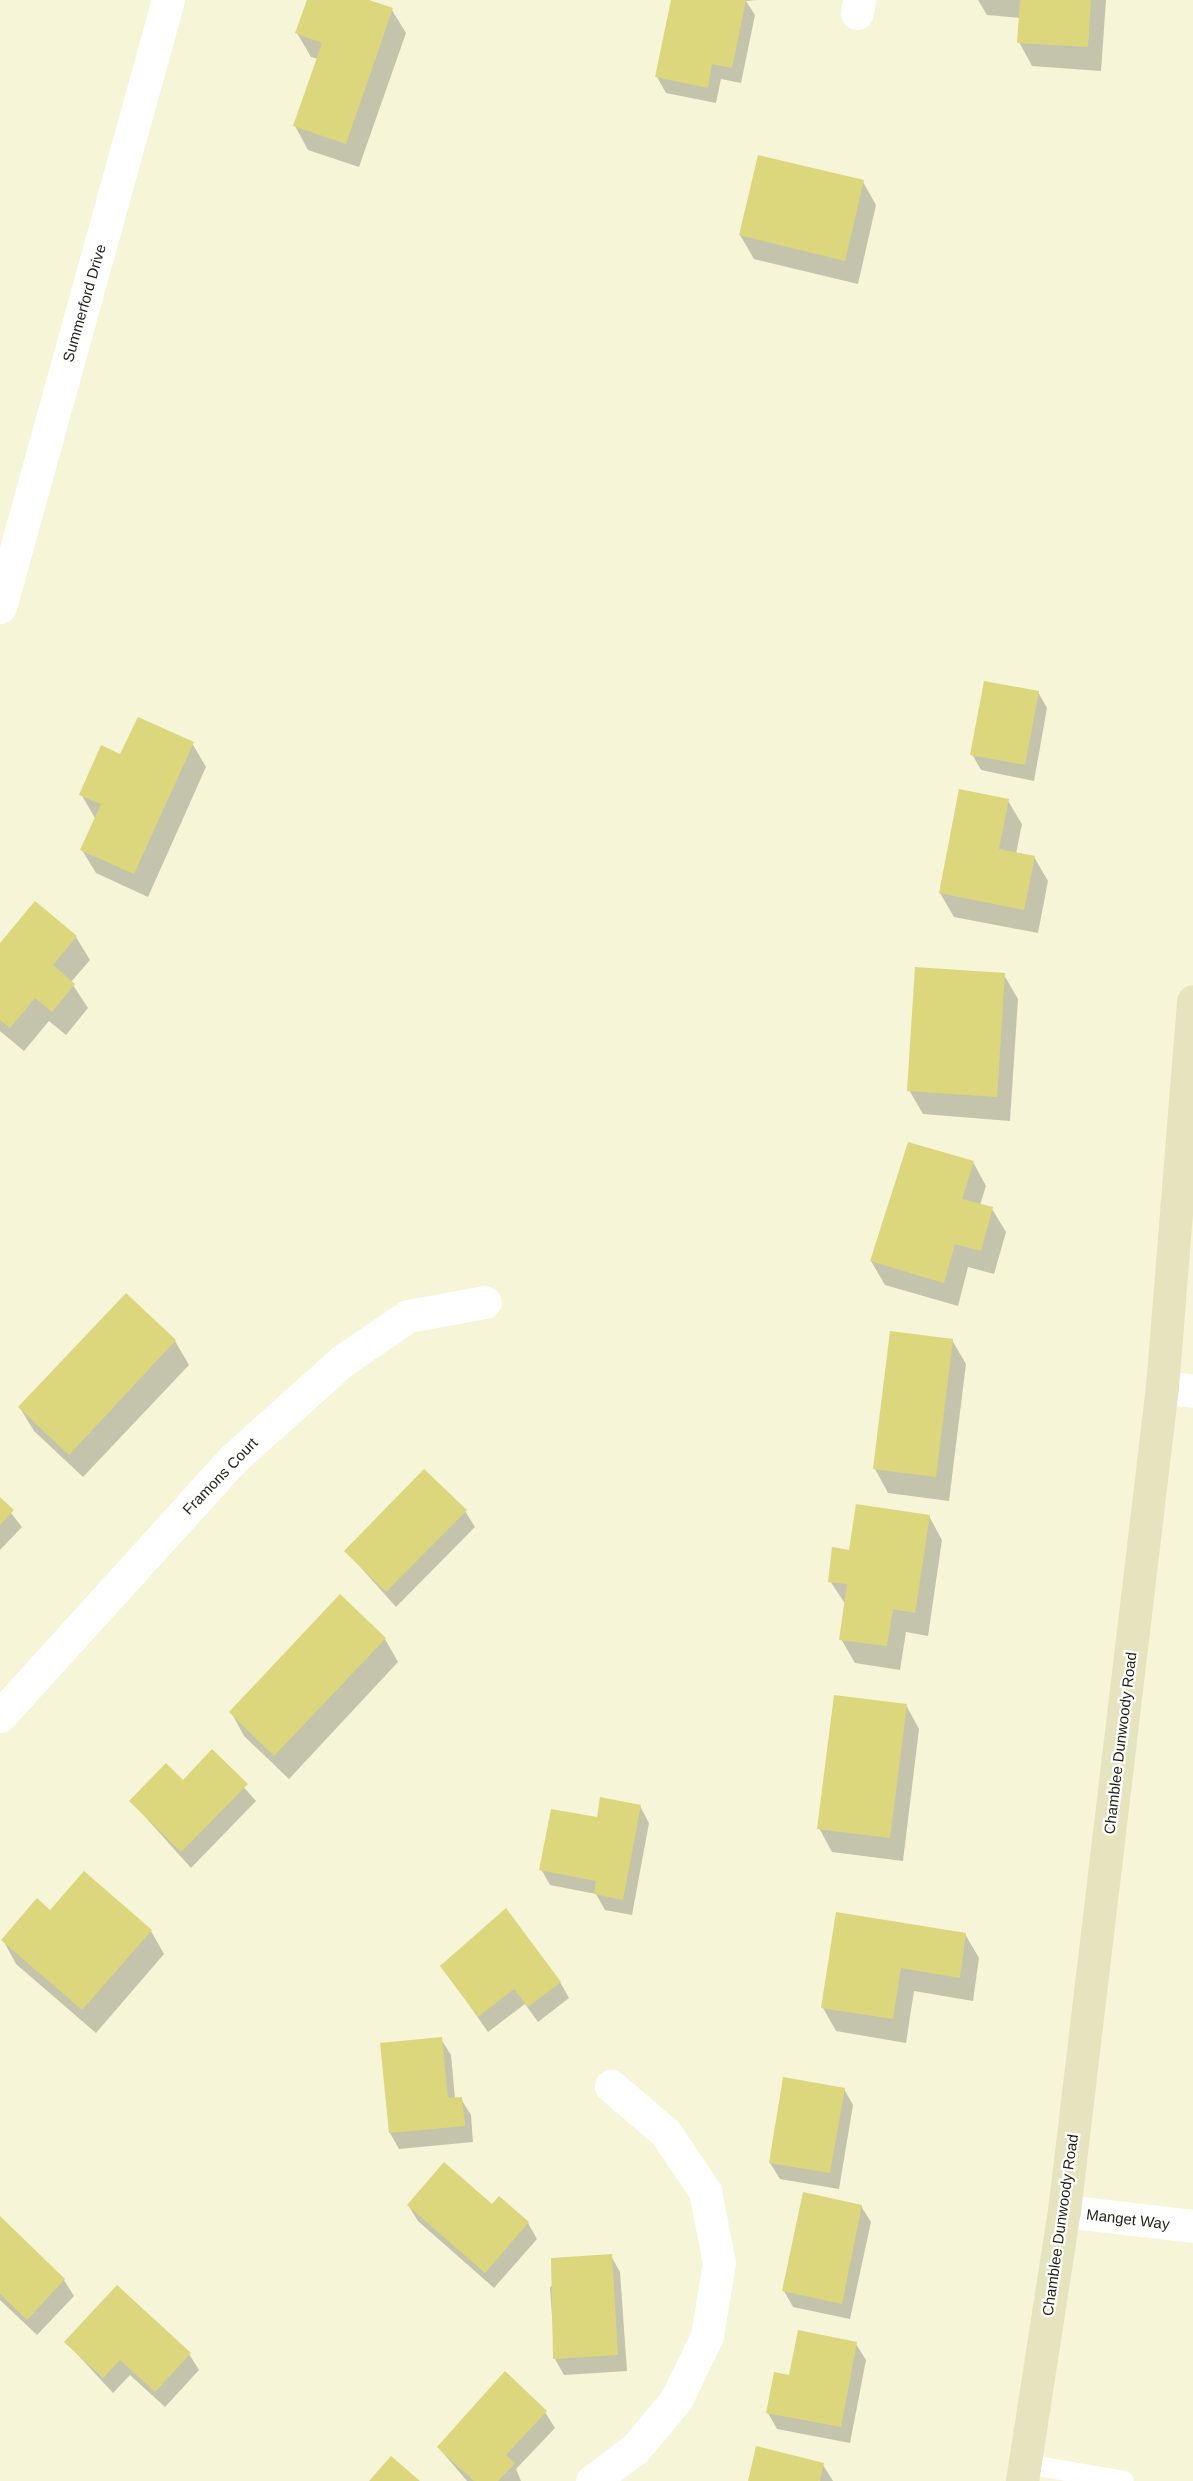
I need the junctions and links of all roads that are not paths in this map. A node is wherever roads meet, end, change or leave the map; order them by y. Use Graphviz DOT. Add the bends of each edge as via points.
graph roads {
  1 [pos="168,0"];
  2 [pos="0,607"];
  3 [pos="1193,1001"];
  4 [pos="485,1302"];
  5 [pos="1178,1389"];
  6 [pos="0,1716"];
  7 [pos="611,2086"];
  8 [pos="1064,2211"];
  9 [pos="1193,2226"];
  10 [pos="1024,2472"];
  11 [pos="592,2481"];
  12 [pos="1124,2481"];
  1 -- 2 [label="street, Summerford Drive"];
  3 -- 5 [label="street, Chamblee Dunwoody Road"];
  4 -- 6 [label="street, Framons Court" via="408,1316 342,1361 234,1458"];
  5 -- 8 [label="street, Chamblee Dunwoody Road"];
  7 -- 11 [label="street" via="665,2132 705,2191 718,2263 707,2336 676,2400 635,2449"];
  8 -- 9 [label="street, Manget Way"];
  8 -- 10 [label="street, Chamblee Dunwoody Road"];
  10 -- 12 [label="lane"];
}
